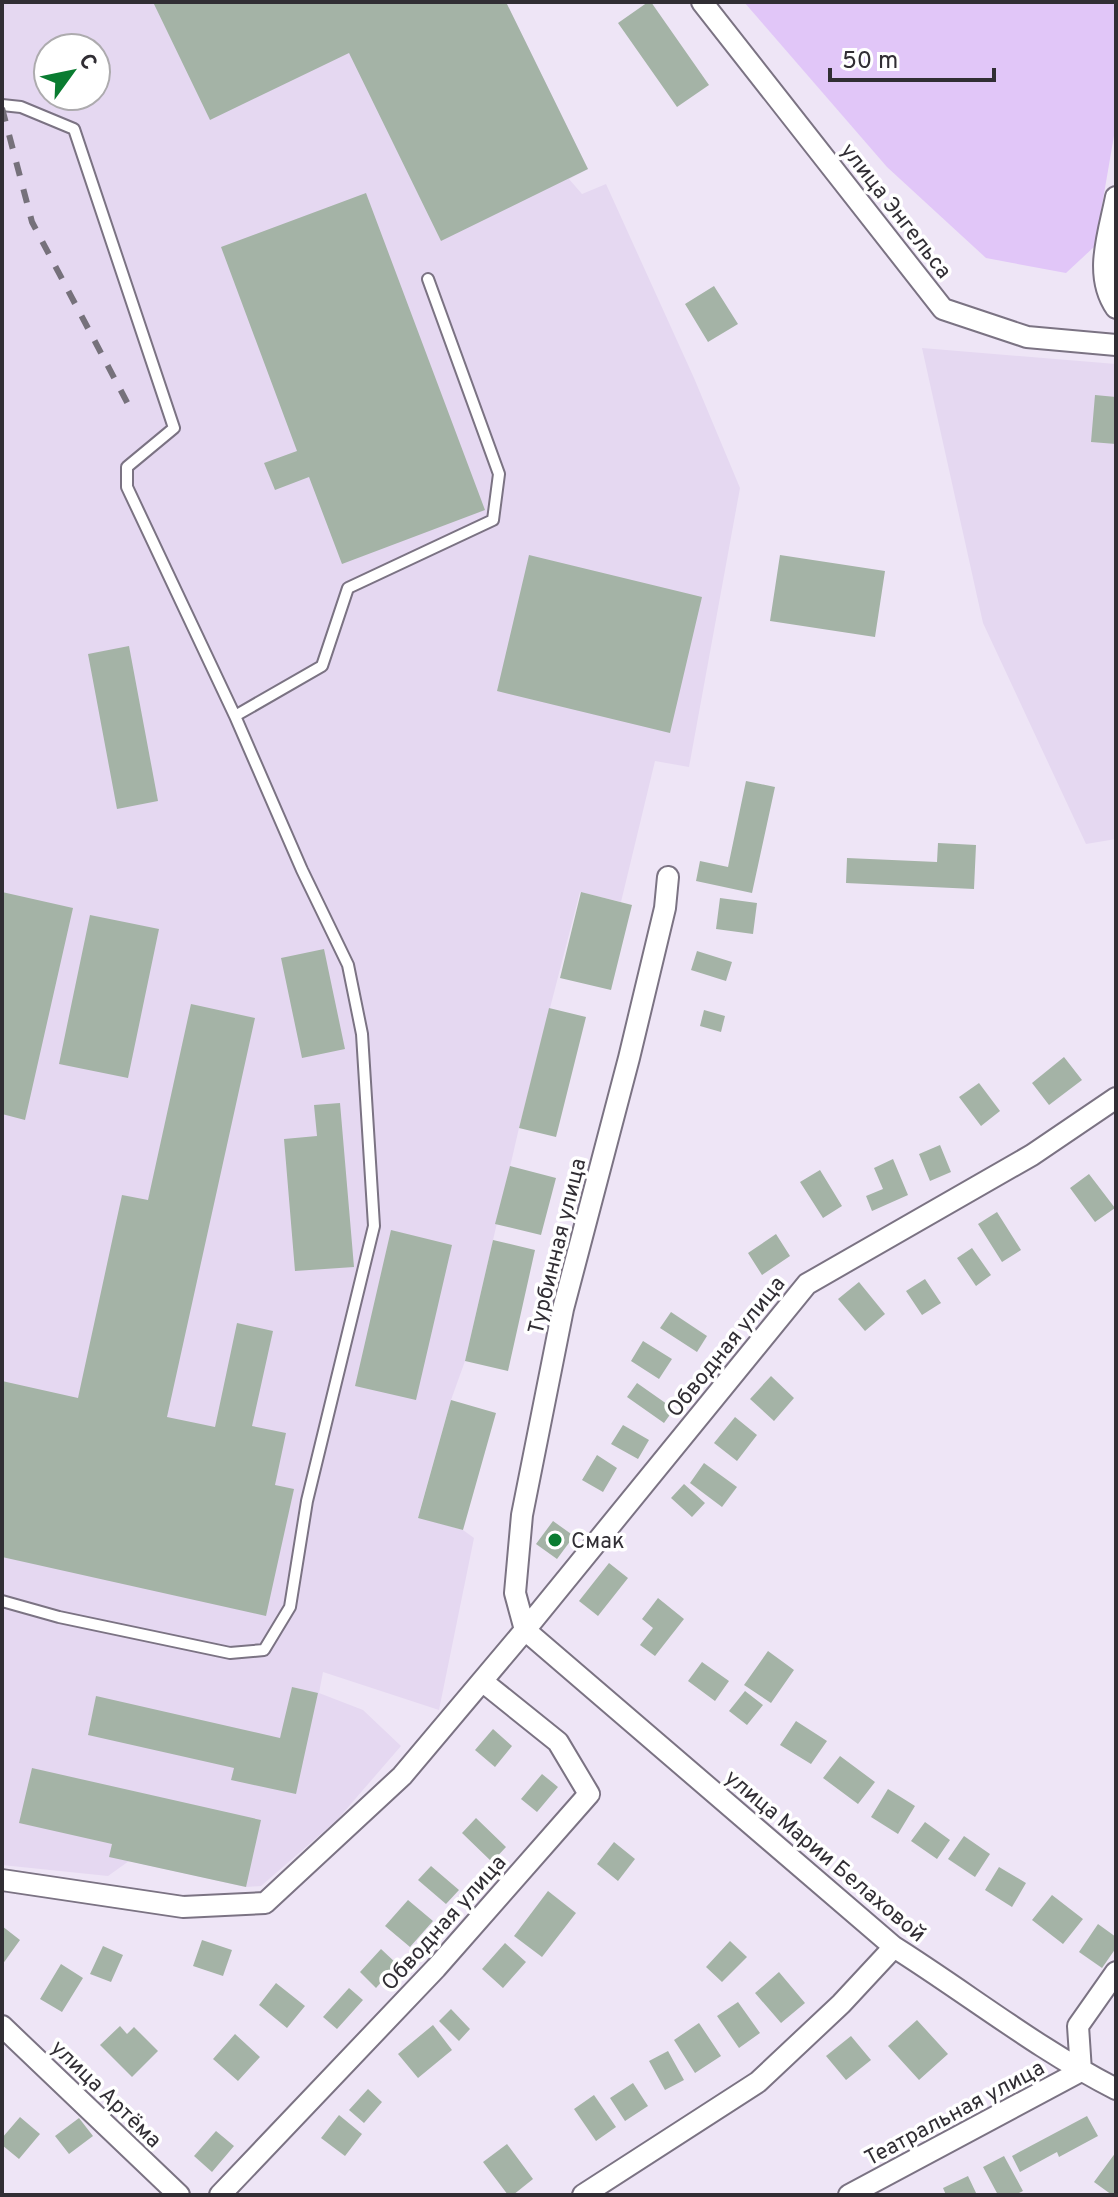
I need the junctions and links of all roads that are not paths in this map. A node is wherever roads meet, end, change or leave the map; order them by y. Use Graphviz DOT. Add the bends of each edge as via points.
graph roads {
  1 [pos="702,2"];
  2 [pos="2,105"];
  3 [pos="1116,197"];
  4 [pos="428,279"];
  5 [pos="1116,308"];
  6 [pos="1116,345"];
  7 [pos="235,716"];
  8 [pos="668,877"];
  9 [pos="1116,1098"];
  10 [pos="2,1601"];
  11 [pos="525,1630"];
  12 [pos="482,1681"];
  13 [pos="2,1880"];
  14 [pos="894,1947"];
  15 [pos="1116,1972"];
  16 [pos="2,2026"];
  17 [pos="1081,2071"];
  18 [pos="1116,2089"];
  19 [pos="179,2195"];
  20 [pos="220,2195"];
  21 [pos="583,2195"];
  22 [pos="849,2195"];
  1 -- 6 [label="street, улица Энгельса" via="943,309 1027,337"];
  2 -- 7 [label="lane" via="21,107 74,129 174,428 127,467 127,487"];
  3 -- 5 [label="street" via="1103,264"];
  4 -- 7 [label="lane" via="499,474 493,520 348,588 322,666"];
  7 -- 10 [label="lane" via="348,965 362,1034 374,1226 307,1501 290,1607 264,1650 230,1653"];
  8 -- 11 [label="street, Турбинная улица" via="651,968 563,1309 522,1515 515,1593"];
  9 -- 11 [label="street, Обводная улица" via="1032,1155 807,1284"];
  11 -- 12 [label="street, Обводная улица"];
  11 -- 14 [label="street, улица Марии Белаховой"];
  12 -- 13 [label="street, Обводная улица" via="402,1776 265,1903 183,1907"];
  12 -- 20 [label="street, Обводная улица" via="558,1742 589,1794 436,1968"];
  14 -- 17 [label="street, улица Марии Белаховой"];
  14 -- 21 [label="street" via="758,2082"];
  15 -- 17 [label="street" via="1078,2026"];
  16 -- 19 [label="street, улица Артёма"];
  17 -- 18 [label="street, улица Марии Белаховой"];
  17 -- 22 [label="street, Театральная улица"];
}
